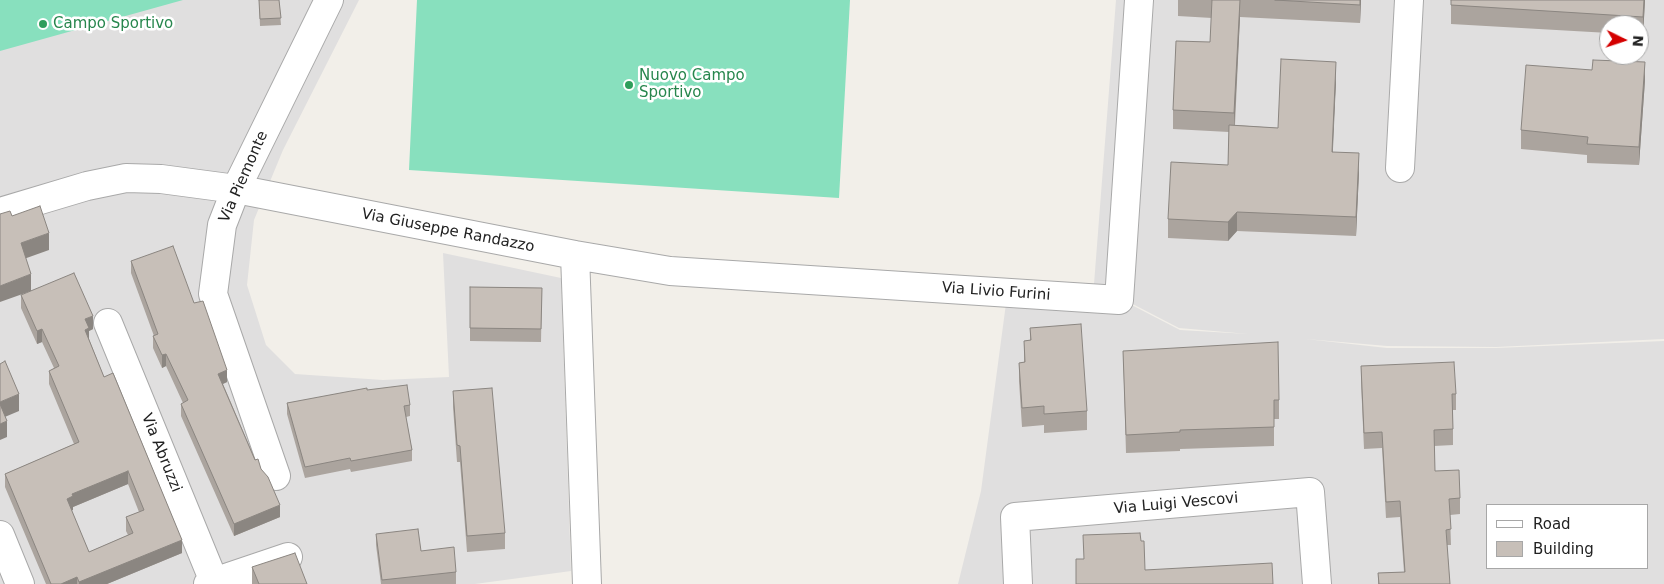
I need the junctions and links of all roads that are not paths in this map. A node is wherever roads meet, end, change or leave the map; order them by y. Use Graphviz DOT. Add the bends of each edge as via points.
graph roads {
  1 [pos="329,0"];
  2 [pos="1139,0"];
  3 [pos="1409,0"];
  4 [pos="1400,168"];
  5 [pos="236,189"];
  6 [pos="0,212"];
  7 [pos="575,256"];
  8 [pos="108,323"];
  9 [pos="276,476"];
  10 [pos="0,536"];
  11 [pos="294,555"];
  12 [pos="212,583"];
  13 [pos="20,584"];
  14 [pos="587,584"];
  15 [pos="1018,584"];
  16 [pos="1317,584"];
  1 -- 5 [label="street, Via Piemonte"];
  2 -- 7 [label="street, Via Livio Furini" via="1119,300 670,271"];
  3 -- 4 [label="street"];
  5 -- 6 [label="street, Via Giuseppe Randazzo" via="126,178"];
  5 -- 7 [label="street, Via Giuseppe Randazzo"];
  5 -- 9 [label="street, Via Piemonte" via="222,225 213,294"];
  7 -- 14 [label="street"];
  8 -- 12 [label="street, Via Abruzzi"];
  10 -- 13 [label="street"];
  11 -- 12 [label="street"];
  15 -- 16 [label="street, Via Luigi Vescovi" via="1015,517 1310,492"];
}
